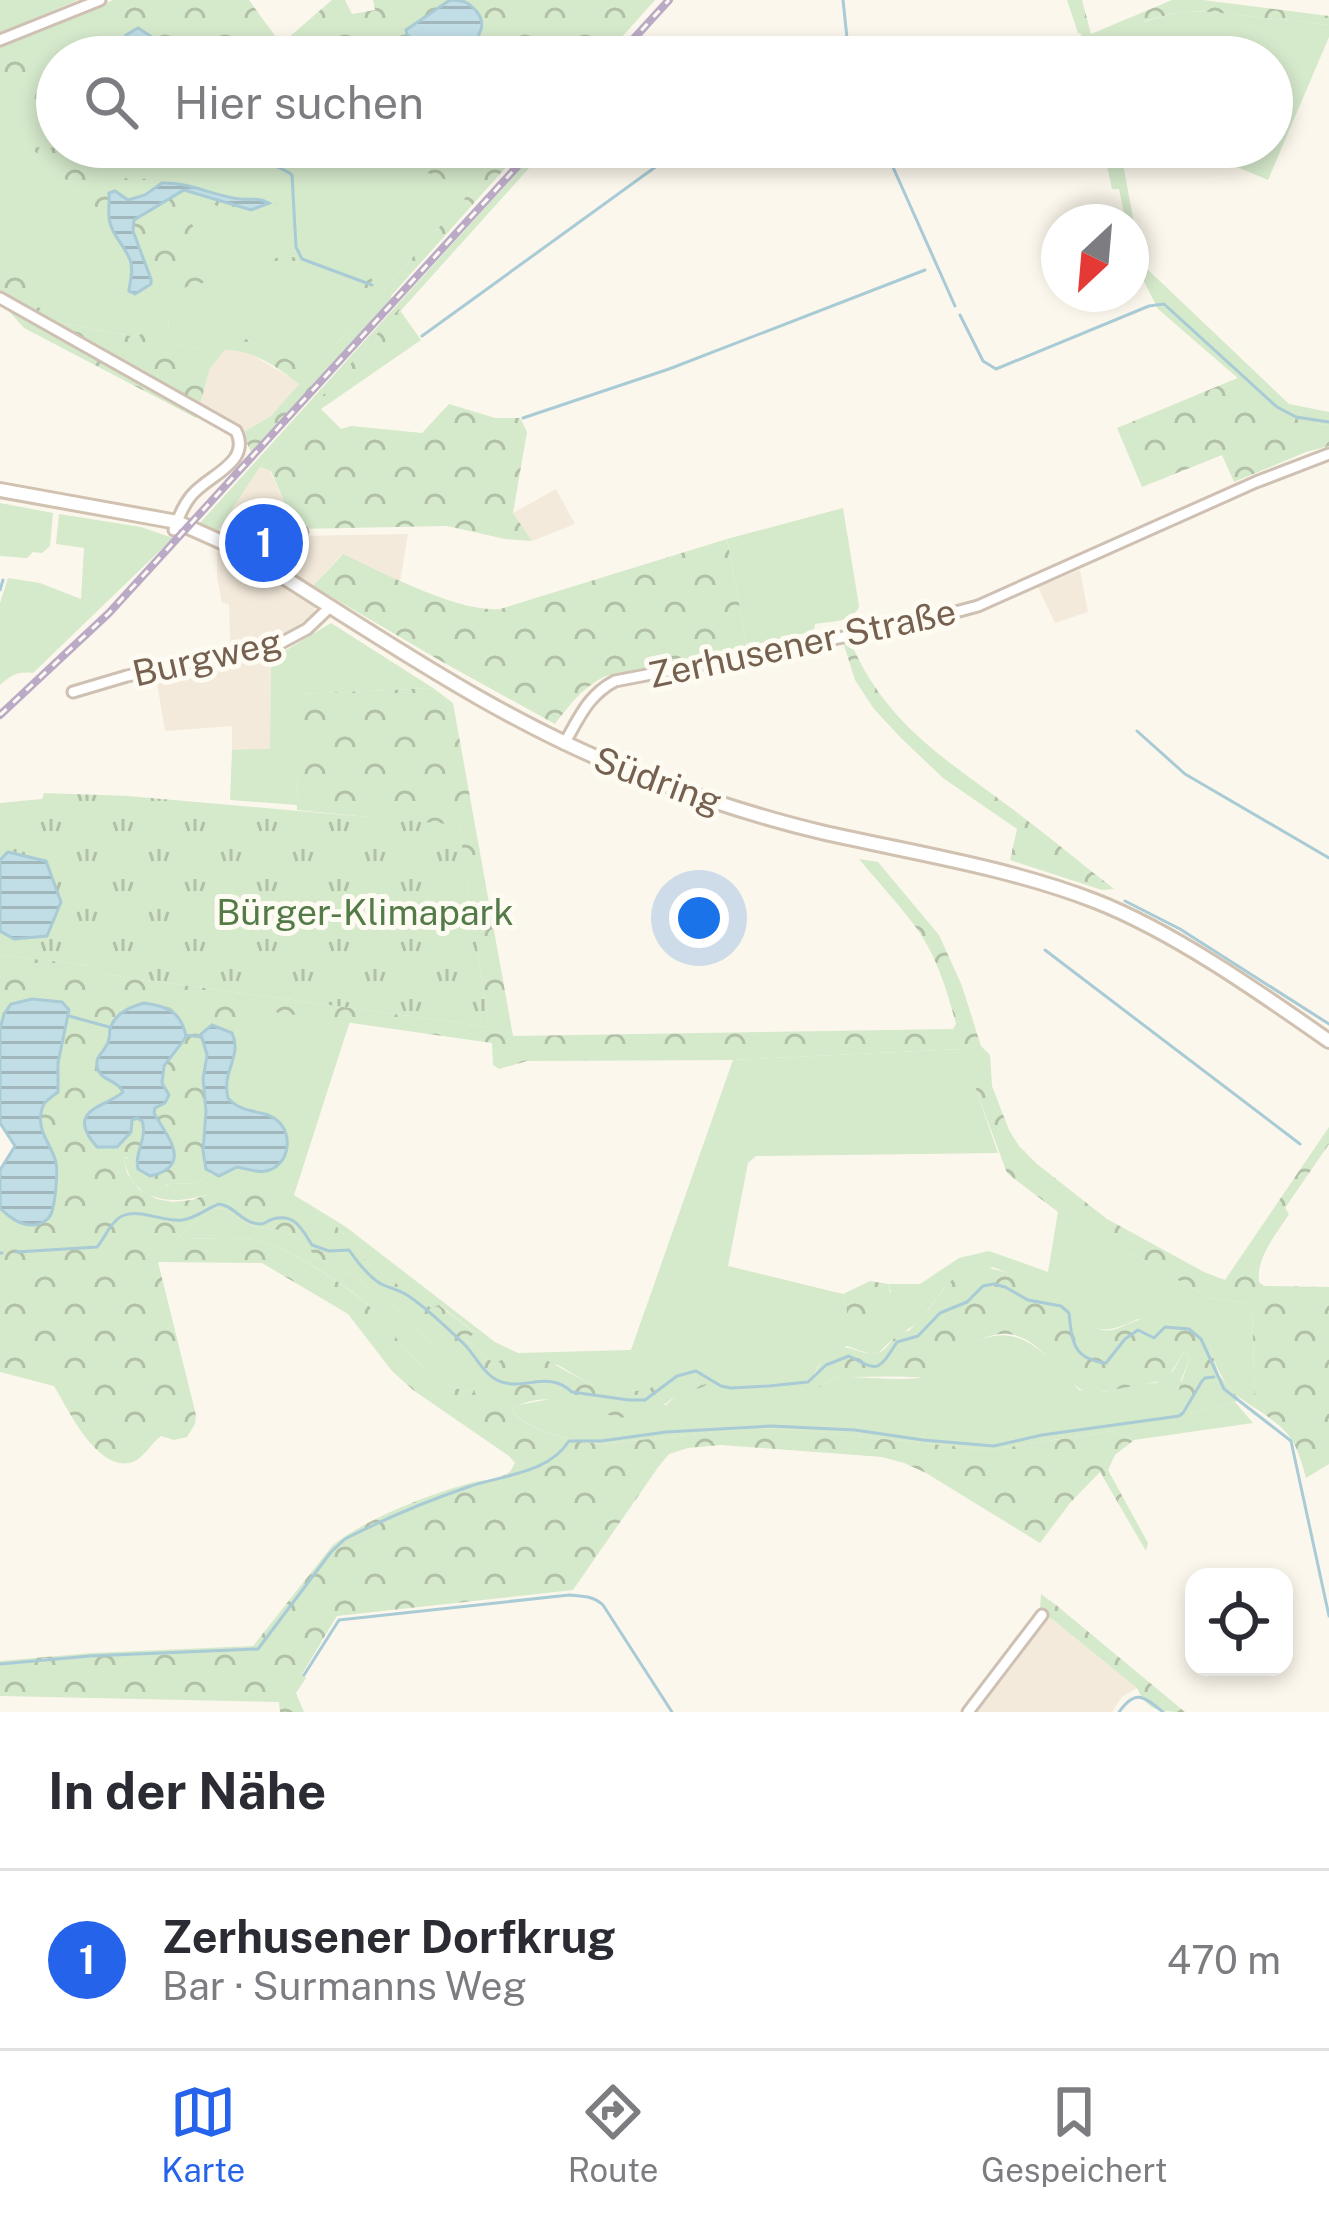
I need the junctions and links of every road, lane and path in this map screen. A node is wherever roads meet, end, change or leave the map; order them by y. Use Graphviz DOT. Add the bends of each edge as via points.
graph roads {
  1 [pos="100,0"];
  2 [pos="0,40"];
  3 [pos="0,298"];
  4 [pos="1329,454"];
  5 [pos="0,490"];
  6 [pos="175,526"];
  7 [pos="302,532"];
  8 [pos="258,561"];
  9 [pos="332,607"];
  10 [pos="73,692"];
  11 [pos="564,744"];
  12 [pos="1329,1041"];
  13 [pos="1042,1615"];
  14 [pos="968,1712"];
  1 -- 2 [label="street"];
  3 -- 6 [label="street" via="236,431 239,454 192,495"];
  4 -- 11 [label="street, Zerhusener Straße" via="978,607 615,681 587,702"];
  5 -- 6 [label="main road, Südring"];
  6 -- 8 [label="main road, Südring"];
  7 -- 8 [label="street" via="274,543"];
  8 -- 9 [label="main road, Südring"];
  9 -- 10 [label="street, Burgweg" via="281,643"];
  9 -- 11 [label="main road, Südring"];
  11 -- 12 [label="main road, Südring" via="760,817 1013,874 1094,901 1167,935"];
  13 -- 14 [label="street"];
}
